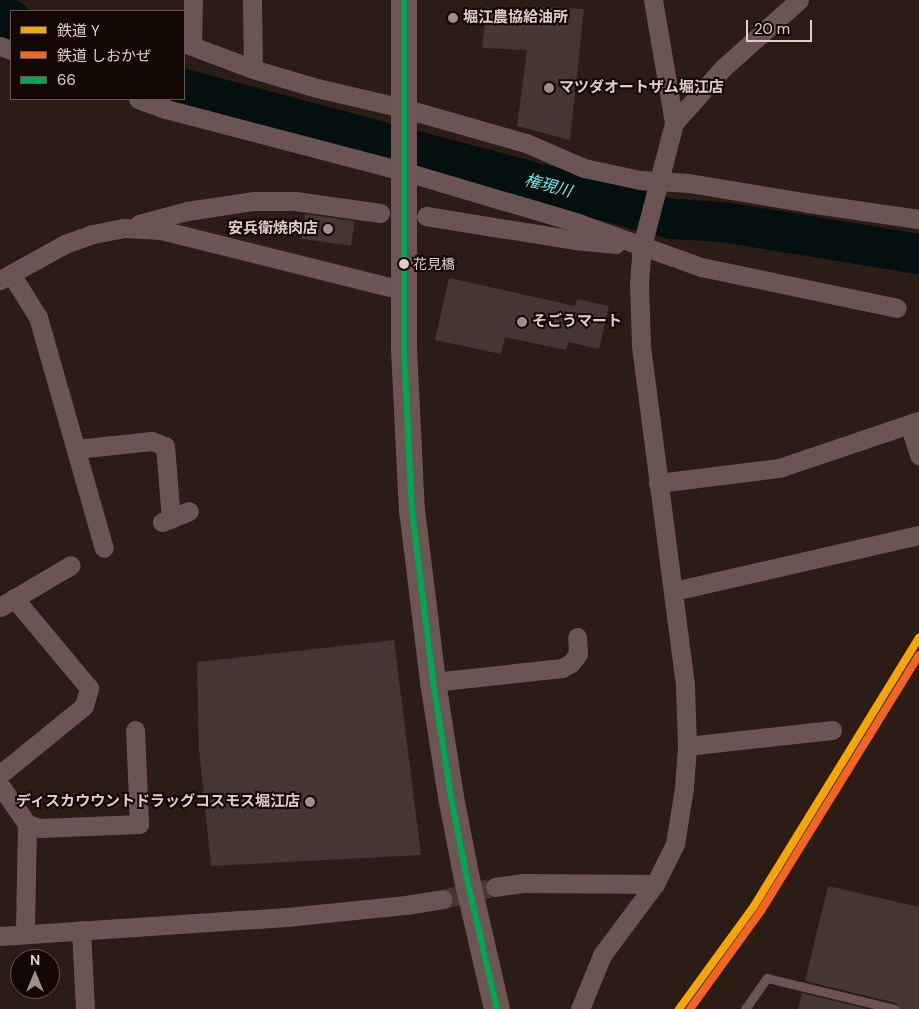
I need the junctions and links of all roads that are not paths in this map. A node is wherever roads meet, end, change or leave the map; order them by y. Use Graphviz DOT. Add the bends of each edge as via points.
graph roads {
  1 [pos="193,0"];
  2 [pos="252,0"];
  3 [pos="404,0"];
  4 [pos="653,0"];
  5 [pos="799,0"];
  6 [pos="188,44"];
  7 [pos="254,69"];
  8 [pos="141,100"];
  9 [pos="403,114"];
  10 [pos="674,123"];
  11 [pos="403,168"];
  12 [pos="658,186"];
  13 [pos="380,213"];
  14 [pos="426,216"];
  15 [pos="919,219"];
  16 [pos="124,228"];
  17 [pos="644,237"];
  18 [pos="6,277"];
  19 [pos="405,291"];
  20 [pos="896,308"];
  21 [pos="914,423"];
  22 [pos="76,449"];
  23 [pos="919,455"];
  24 [pos="658,483"];
  25 [pos="189,511"];
  26 [pos="919,535"];
  27 [pos="104,548"];
  28 [pos="71,565"];
  29 [pos="674,591"];
  30 [pos="7,603"];
  31 [pos="577,637"];
  32 [pos="433,682"];
  33 [pos="135,730"];
  34 [pos="832,730"];
  35 [pos="687,746"];
  36 [pos="1,780"];
  37 [pos="26,824"];
  38 [pos="655,884"];
  39 [pos="495,887"];
  40 [pos="443,899"];
  41 [pos="81,930"];
  42 [pos="25,933"];
  43 [pos="0,936"];
  44 [pos="85,1009"];
  45 [pos="497,1009"];
  46 [pos="580,1009"];
  47 [pos="745,1009"];
  48 [pos="895,1009"];
  1 -- 6 [label="street"];
  2 -- 7 [label="street"];
  3 -- 9 [label="main road"];
  4 -- 10 [label="street"];
  5 -- 10 [label="street" via="723,68"];
  6 -- 7 [label="street"];
  7 -- 9 [label="street"];
  8 -- 11 [label="street"];
  9 -- 11 [label="main road"];
  9 -- 12 [label="street" via="526,143 584,168"];
  10 -- 12 [label="street"];
  11 -- 17 [label="street" via="578,223"];
  11 -- 19 [label="main road"];
  12 -- 15 [label="street" via="689,183"];
  12 -- 17 [label="street"];
  13 -- 16 [label="street" via="295,201 254,202 187,211"];
  14 -- 17 [label="street" via="574,240"];
  16 -- 18 [label="street" via="66,244"];
  16 -- 19 [label="street" via="160,230"];
  17 -- 20 [label="street" via="701,267"];
  17 -- 24 [label="street" via="639,285 641,344"];
  18 -- 22 [label="street" via="38,317"];
  19 -- 32 [label="main road" via="404,349 412,510"];
  21 -- 23 [label="street"];
  21 -- 24 [label="street" via="779,468"];
  22 -- 25 [label="street" via="152,441 166,446 167,520"];
  22 -- 27 [label="street"];
  24 -- 29 [label="street"];
  26 -- 29 [label="street"];
  28 -- 30 [label="street"];
  29 -- 35 [label="street" via="685,685"];
  30 -- 36 [label="street" via="89,688 84,706"];
  31 -- 32 [label="street" via="578,654 562,668"];
  32 -- 45 [label="main road" via="467,879"];
  33 -- 37 [label="street" via="139,824 40,828"];
  34 -- 35 [label="street"];
  35 -- 38 [label="street" via="675,844"];
  36 -- 37 [label="street"];
  37 -- 42 [label="street"];
  38 -- 39 [label="street" via="524,883"];
  38 -- 46 [label="street" via="602,955"];
  40 -- 41 [label="street" via="288,917"];
  41 -- 42 [label="street"];
  41 -- 44 [label="street"];
  42 -- 43 [label="street"];
  47 -- 48 [label="lane" via="767,978"];
}
